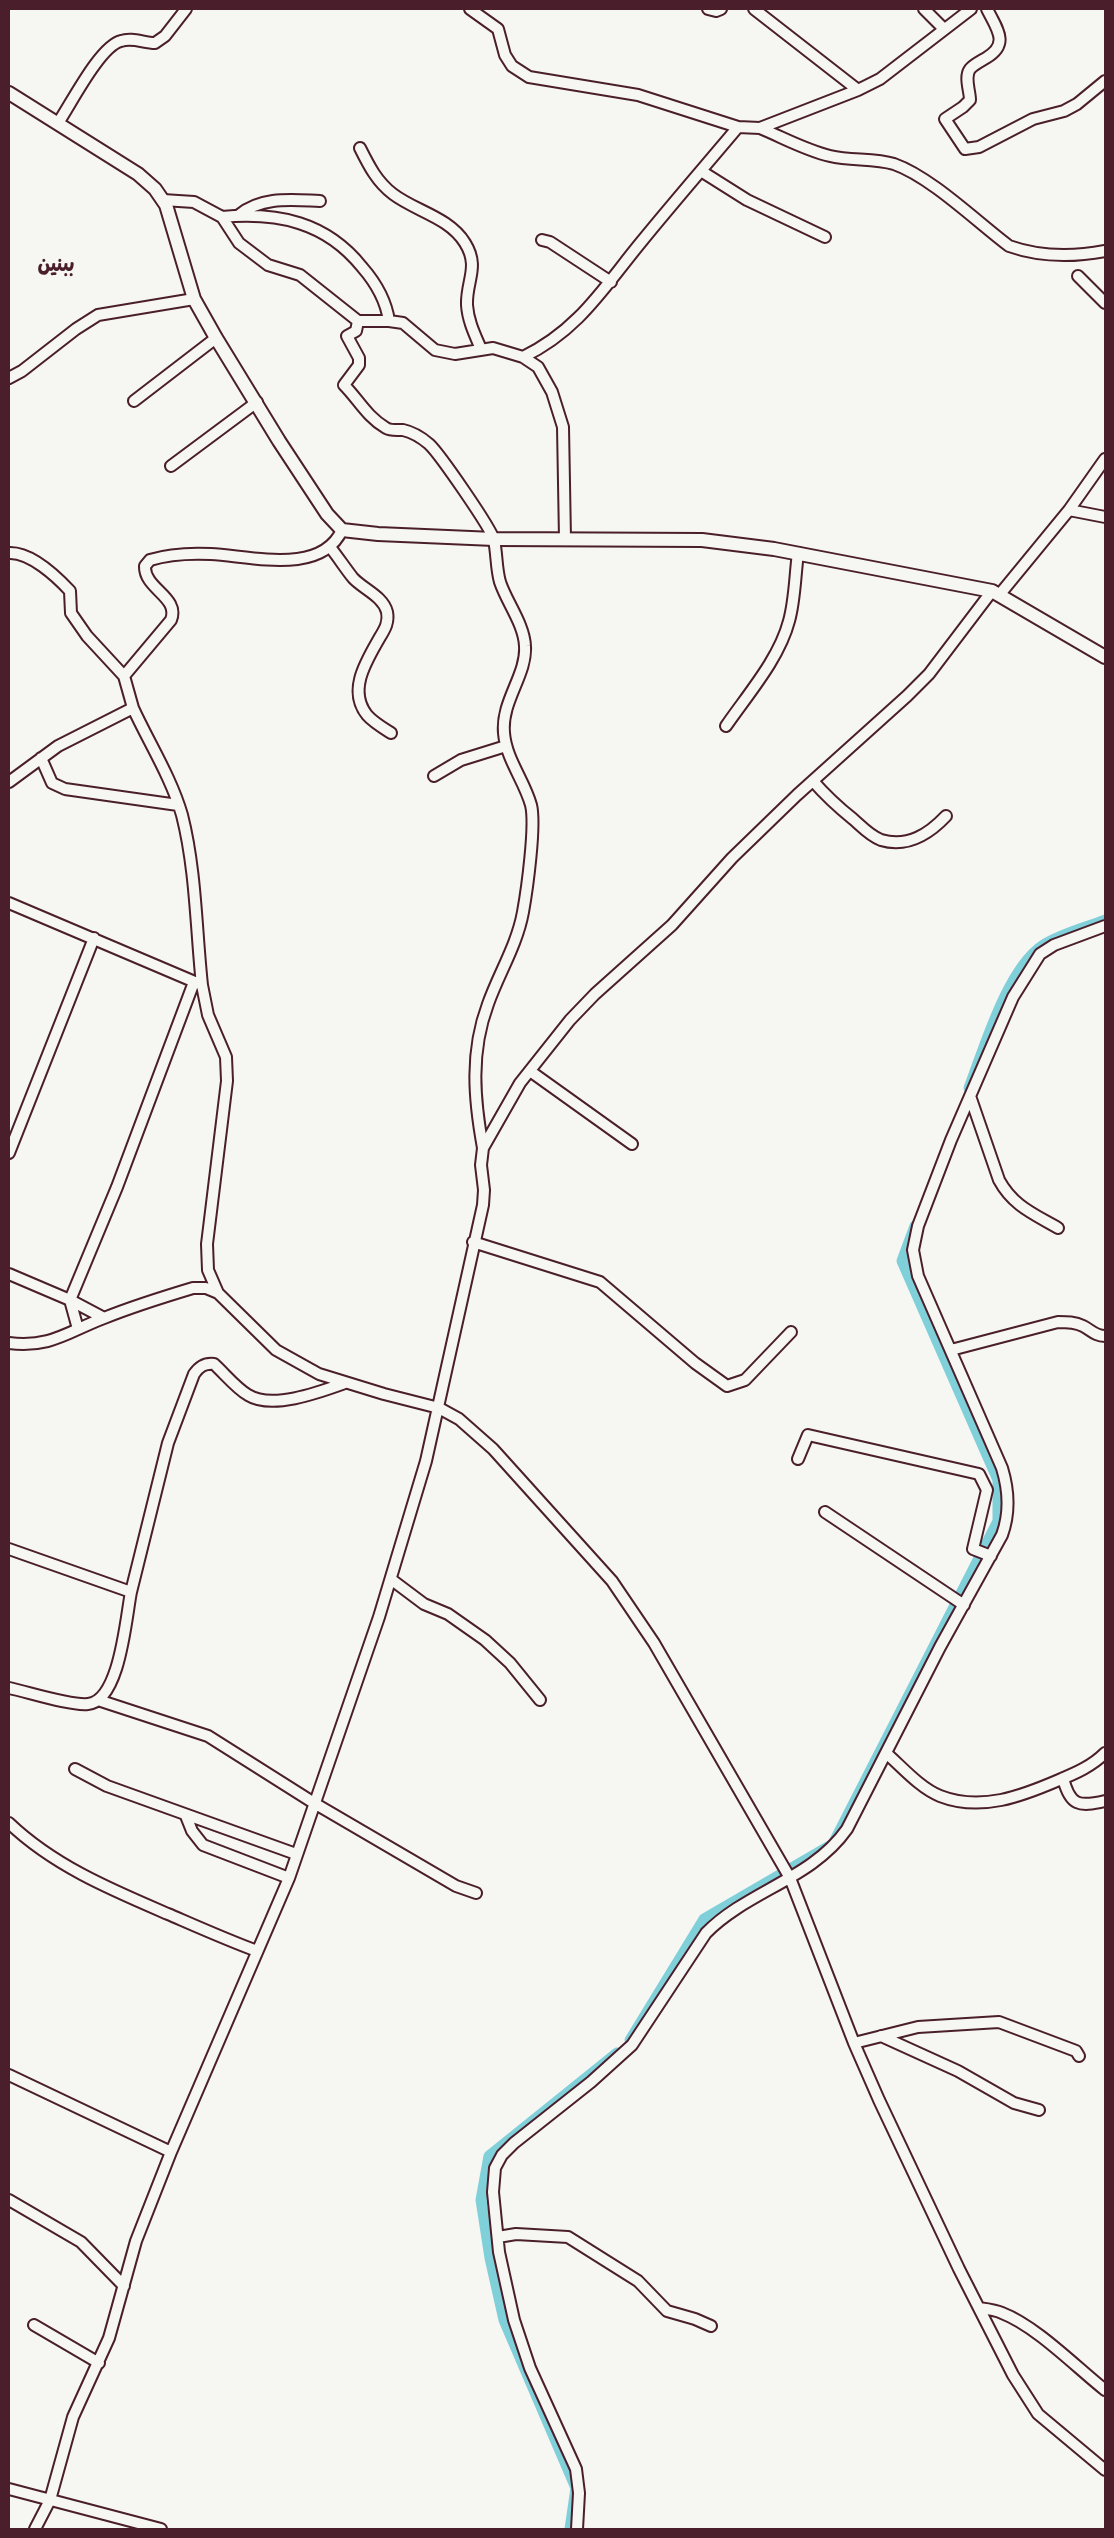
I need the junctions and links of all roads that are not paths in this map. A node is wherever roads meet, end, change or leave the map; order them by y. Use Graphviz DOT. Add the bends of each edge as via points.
graph roads {
  1 [pos="186,9"];
  2 [pos="470,9"];
  3 [pos="708,9"];
  4 [pos="721,9"];
  5 [pos="754,9"];
  6 [pos="924,9"];
  7 [pos="971,9"];
  8 [pos="987,9"];
  9 [pos="944,29"];
  10 [pos="1105,81"];
  11 [pos="858,90"];
  12 [pos="9,93"];
  13 [pos="58,123"];
  14 [pos="738,127"];
  15 [pos="760,128"];
  16 [pos="360,148"];
  17 [pos="701,171"];
  18 [pos="163,200"];
  19 [pos="320,201"];
  20 [pos="239,215"];
  21 [pos="222,217"];
  22 [pos="825,237"];
  23 [pos="542,240"];
  24 [pos="1105,251"];
  25 [pos="1078,276"];
  26 [pos="611,282"];
  27 [pos="194,299"];
  28 [pos="1105,303"];
  29 [pos="358,321"];
  30 [pos="389,321"];
  31 [pos="216,338"];
  32 [pos="480,349"];
  33 [pos="523,357"];
  34 [pos="9,378"];
  35 [pos="134,401"];
  36 [pos="257,402"];
  37 [pos="1105,459"];
  38 [pos="171,466"];
  39 [pos="1069,510"];
  40 [pos="1105,517"];
  41 [pos="342,530"];
  42 [pos="494,538"];
  43 [pos="566,539"];
  44 [pos="330,547"];
  45 [pos="9,553"];
  46 [pos="798,553"];
  47 [pos="996,592"];
  48 [pos="1105,657"];
  49 [pos="124,676"];
  50 [pos="133,708"];
  51 [pos="726,726"];
  52 [pos="391,734"];
  53 [pos="506,746"];
  54 [pos="41,758"];
  55 [pos="434,776"];
  56 [pos="813,781"];
  57 [pos="9,782"];
  58 [pos="178,805"];
  59 [pos="946,816"];
  60 [pos="9,903"];
  61 [pos="1105,926"];
  62 [pos="94,938"];
  63 [pos="198,983"];
  64 [pos="530,1070"];
  65 [pos="970,1096"];
  66 [pos="632,1144"];
  67 [pos="483,1148"];
  68 [pos="9,1153"];
  69 [pos="1058,1228"];
  70 [pos="473,1242"];
  71 [pos="9,1274"];
  72 [pos="218,1293"];
  73 [pos="70,1300"];
  74 [pos="104,1318"];
  75 [pos="78,1329"];
  76 [pos="791,1332"];
  77 [pos="1105,1336"];
  78 [pos="9,1342"];
  79 [pos="951,1350"];
  80 [pos="345,1383"];
  81 [pos="439,1408"];
  82 [pos="798,1459"];
  83 [pos="825,1512"];
  84 [pos="9,1549"];
  85 [pos="991,1556"];
  86 [pos="392,1580"];
  87 [pos="131,1592"];
  88 [pos="964,1605"];
  89 [pos="9,1688"];
  90 [pos="98,1700"];
  91 [pos="540,1700"];
  92 [pos="886,1753"];
  93 [pos="1105,1753"];
  94 [pos="75,1770"];
  95 [pos="1063,1778"];
  96 [pos="1105,1802"];
  97 [pos="314,1803"];
  98 [pos="186,1816"];
  99 [pos="9,1823"];
  100 [pos="296,1854"];
  101 [pos="289,1878"];
  102 [pos="790,1878"];
  103 [pos="476,1893"];
  104 [pos="257,1951"];
  105 [pos="881,2036"];
  106 [pos="854,2042"];
  107 [pos="1079,2056"];
  108 [pos="9,2075"];
  109 [pos="1039,2110"];
  110 [pos="171,2152"];
  111 [pos="9,2200"];
  112 [pos="498,2237"];
  113 [pos="124,2286"];
  114 [pos="980,2308"];
  115 [pos="34,2325"];
  116 [pos="711,2326"];
  117 [pos="99,2363"];
  118 [pos="1105,2390"];
  119 [pos="1105,2470"];
  120 [pos="9,2489"];
  121 [pos="50,2500"];
  122 [pos="35,2529"];
  123 [pos="161,2529"];
  124 [pos="577,2529"];
  1 -- 13 [label="street" via="159,42 126,40 112,44"];
  2 -- 14 [label="street" via="498,29 505,55 512,66 529,77 638,95"];
  3 -- 4 [label="street"];
  5 -- 11 [label="street"];
  6 -- 9 [label="street"];
  7 -- 9 [label="street"];
  8 -- 10 [label="street" via="998,32 999,46 994,53 969,69 970,100 945,119 965,149 979,147 1033,119 1064,111"];
  9 -- 11 [label="street" via="880,79"];
  11 -- 15 [label="street"];
  12 -- 13 [label="main road"];
  13 -- 18 [label="main road" via="138,174"];
  14 -- 15 [label="street"];
  14 -- 17 [label="street"];
  15 -- 24 [label="street" via="831,156 885,162 902,168 1009,246 1076,256"];
  16 -- 32 [label="street" via="375,176 392,194 446,224 464,242 473,267 467,304"];
  17 -- 22 [label="street" via="747,200"];
  17 -- 26 [label="street"];
  18 -- 21 [label="street" via="194,202"];
  18 -- 27 [label="main road"];
  19 -- 20 [label="street" via="270,201 254,205"];
  20 -- 21 [label="street"];
  20 -- 30 [label="street" via="256,214 294,222 345,246 380,291"];
  21 -- 29 [label="street" via="239,243 268,265 300,275"];
  23 -- 26 [label="street"];
  25 -- 28 [label="street"];
  26 -- 33 [label="street" via="566,331"];
  27 -- 31 [label="main road"];
  27 -- 34 [label="street" via="98,315"];
  29 -- 30 [label="street"];
  29 -- 42 [label="street" via="356,331 347,336 360,358 359,365 344,386 361,407 388,429 405,430 430,446"];
  30 -- 32 [label="street" via="403,323 435,350 454,354"];
  31 -- 35 [label="street"];
  31 -- 36 [label="main road"];
  32 -- 33 [label="street" via="493,348"];
  33 -- 43 [label="street" via="545,376 561,419"];
  36 -- 38 [label="street"];
  36 -- 41 [label="main road" via="279,441"];
  37 -- 39 [label="street"];
  39 -- 40 [label="street"];
  39 -- 47 [label="street"];
  41 -- 42 [label="main road"];
  41 -- 44 [label="street"];
  42 -- 43 [label="main road"];
  42 -- 53 [label="street" via="496,568 525,643 524,658 504,715"];
  43 -- 46 [label="main road" via="702,540"];
  44 -- 49 [label="street" via="312,556 290,560 253,560 213,554 185,554 150,560 145,566 147,575 170,603 173,617"];
  44 -- 52 [label="street" via="352,577 387,610 386,628 362,669 359,690 360,703 367,715"];
  45 -- 49 [label="street" via="26,556 70,591 70,613"];
  46 -- 47 [label="main road"];
  46 -- 51 [label="street" via="790,620 784,636"];
  47 -- 48 [label="main road"];
  47 -- 56 [label="street" via="929,674"];
  49 -- 50 [label="street"];
  50 -- 54 [label="street"];
  50 -- 58 [label="street"];
  53 -- 55 [label="street" via="461,760"];
  53 -- 67 [label="street" via="527,793 532,823 523,912 488,1004 476,1051 475,1093"];
  54 -- 57 [label="street"];
  54 -- 58 [label="street" via="52,783 65,789"];
  56 -- 59 [label="street" via="831,802 881,840 904,842 917,839"];
  56 -- 64 [label="street" via="732,858 672,925 594,994"];
  58 -- 63 [label="street" via="189,851"];
  60 -- 62 [label="street"];
  61 -- 65 [label="street" via="1054,945 1031,965 1013,997"];
  62 -- 63 [label="street"];
  62 -- 68 [label="street"];
  63 -- 72 [label="street" via="226,1057 227,1081 207,1244 208,1270"];
  63 -- 73 [label="street"];
  64 -- 66 [label="street"];
  64 -- 67 [label="street"];
  65 -- 69 [label="street" via="1005,1192 1013,1201"];
  65 -- 79 [label="street" via="918,1226 913,1250 918,1276"];
  67 -- 70 [label="street" via="484,1190"];
  70 -- 76 [label="street" via="600,1282 727,1386 745,1380"];
  70 -- 81 [label="street"];
  71 -- 73 [label="street"];
  72 -- 74 [label="street" via="206,1288 193,1288"];
  72 -- 80 [label="street" via="276,1350 304,1367"];
  73 -- 74 [label="street"];
  73 -- 75 [label="street"];
  74 -- 75 [label="street"];
  75 -- 78 [label="street" via="38,1344"];
  77 -- 79 [label="street" via="1073,1322 1058,1322"];
  79 -- 85 [label="street" via="1007,1484 1007,1521"];
  80 -- 81 [label="street"];
  80 -- 87 [label="street" via="275,1402 261,1400 240,1390 214,1364 199,1367 168,1443"];
  81 -- 86 [label="street"];
  81 -- 102 [label="street" via="459,1418 493,1449 612,1581 654,1643"];
  82 -- 85 [label="street" via="808,1435 979,1474 987,1490 973,1549"];
  83 -- 88 [label="street"];
  84 -- 87 [label="street"];
  85 -- 88 [label="street"];
  86 -- 91 [label="street" via="424,1604 448,1614 484,1640 510,1663"];
  86 -- 97 [label="street"];
  87 -- 90 [label="street" via="119,1660 107,1691"];
  88 -- 92 [label="street"];
  89 -- 90 [label="street" via="76,1704 90,1704"];
  90 -- 97 [label="street" via="208,1736"];
  92 -- 95 [label="street" via="939,1796 959,1801 980,1803 1009,1799"];
  92 -- 102 [label="street" via="838,1841"];
  93 -- 95 [label="street" via="1090,1765"];
  94 -- 98 [label="street" via="107,1786"];
  95 -- 96 [label="street" via="1066,1792 1073,1801 1082,1805"];
  97 -- 100 [label="street"];
  97 -- 103 [label="street" via="456,1886"];
  98 -- 100 [label="street"];
  98 -- 101 [label="street" via="203,1845"];
  99 -- 104 [label="street" via="33,1844 72,1869"];
  100 -- 101 [label="street"];
  101 -- 104 [label="street"];
  102 -- 106 [label="street"];
  102 -- 112 [label="street" via="718,1921 706,1933 632,2045 502,2155 494,2178"];
  104 -- 110 [label="street"];
  105 -- 106 [label="street"];
  105 -- 107 [label="street" via="918,2027 999,2022 1076,2051"];
  105 -- 109 [label="street" via="958,2071 1014,2103"];
  106 -- 114 [label="street"];
  108 -- 110 [label="street"];
  110 -- 113 [label="street" via="136,2241"];
  111 -- 113 [label="street" via="81,2242"];
  112 -- 116 [label="street" via="516,2234 568,2237 638,2280 667,2312"];
  112 -- 124 [label="street" via="521,2344 576,2469 579,2493"];
  113 -- 117 [label="street"];
  114 -- 118 [label="street" via="1002,2312 1027,2328 1054,2346"];
  114 -- 119 [label="street" via="1013,2375 1038,2414"];
  115 -- 117 [label="street"];
  117 -- 121 [label="street" via="73,2418"];
  120 -- 121 [label="street"];
  121 -- 122 [label="street"];
  121 -- 123 [label="street"];
}
